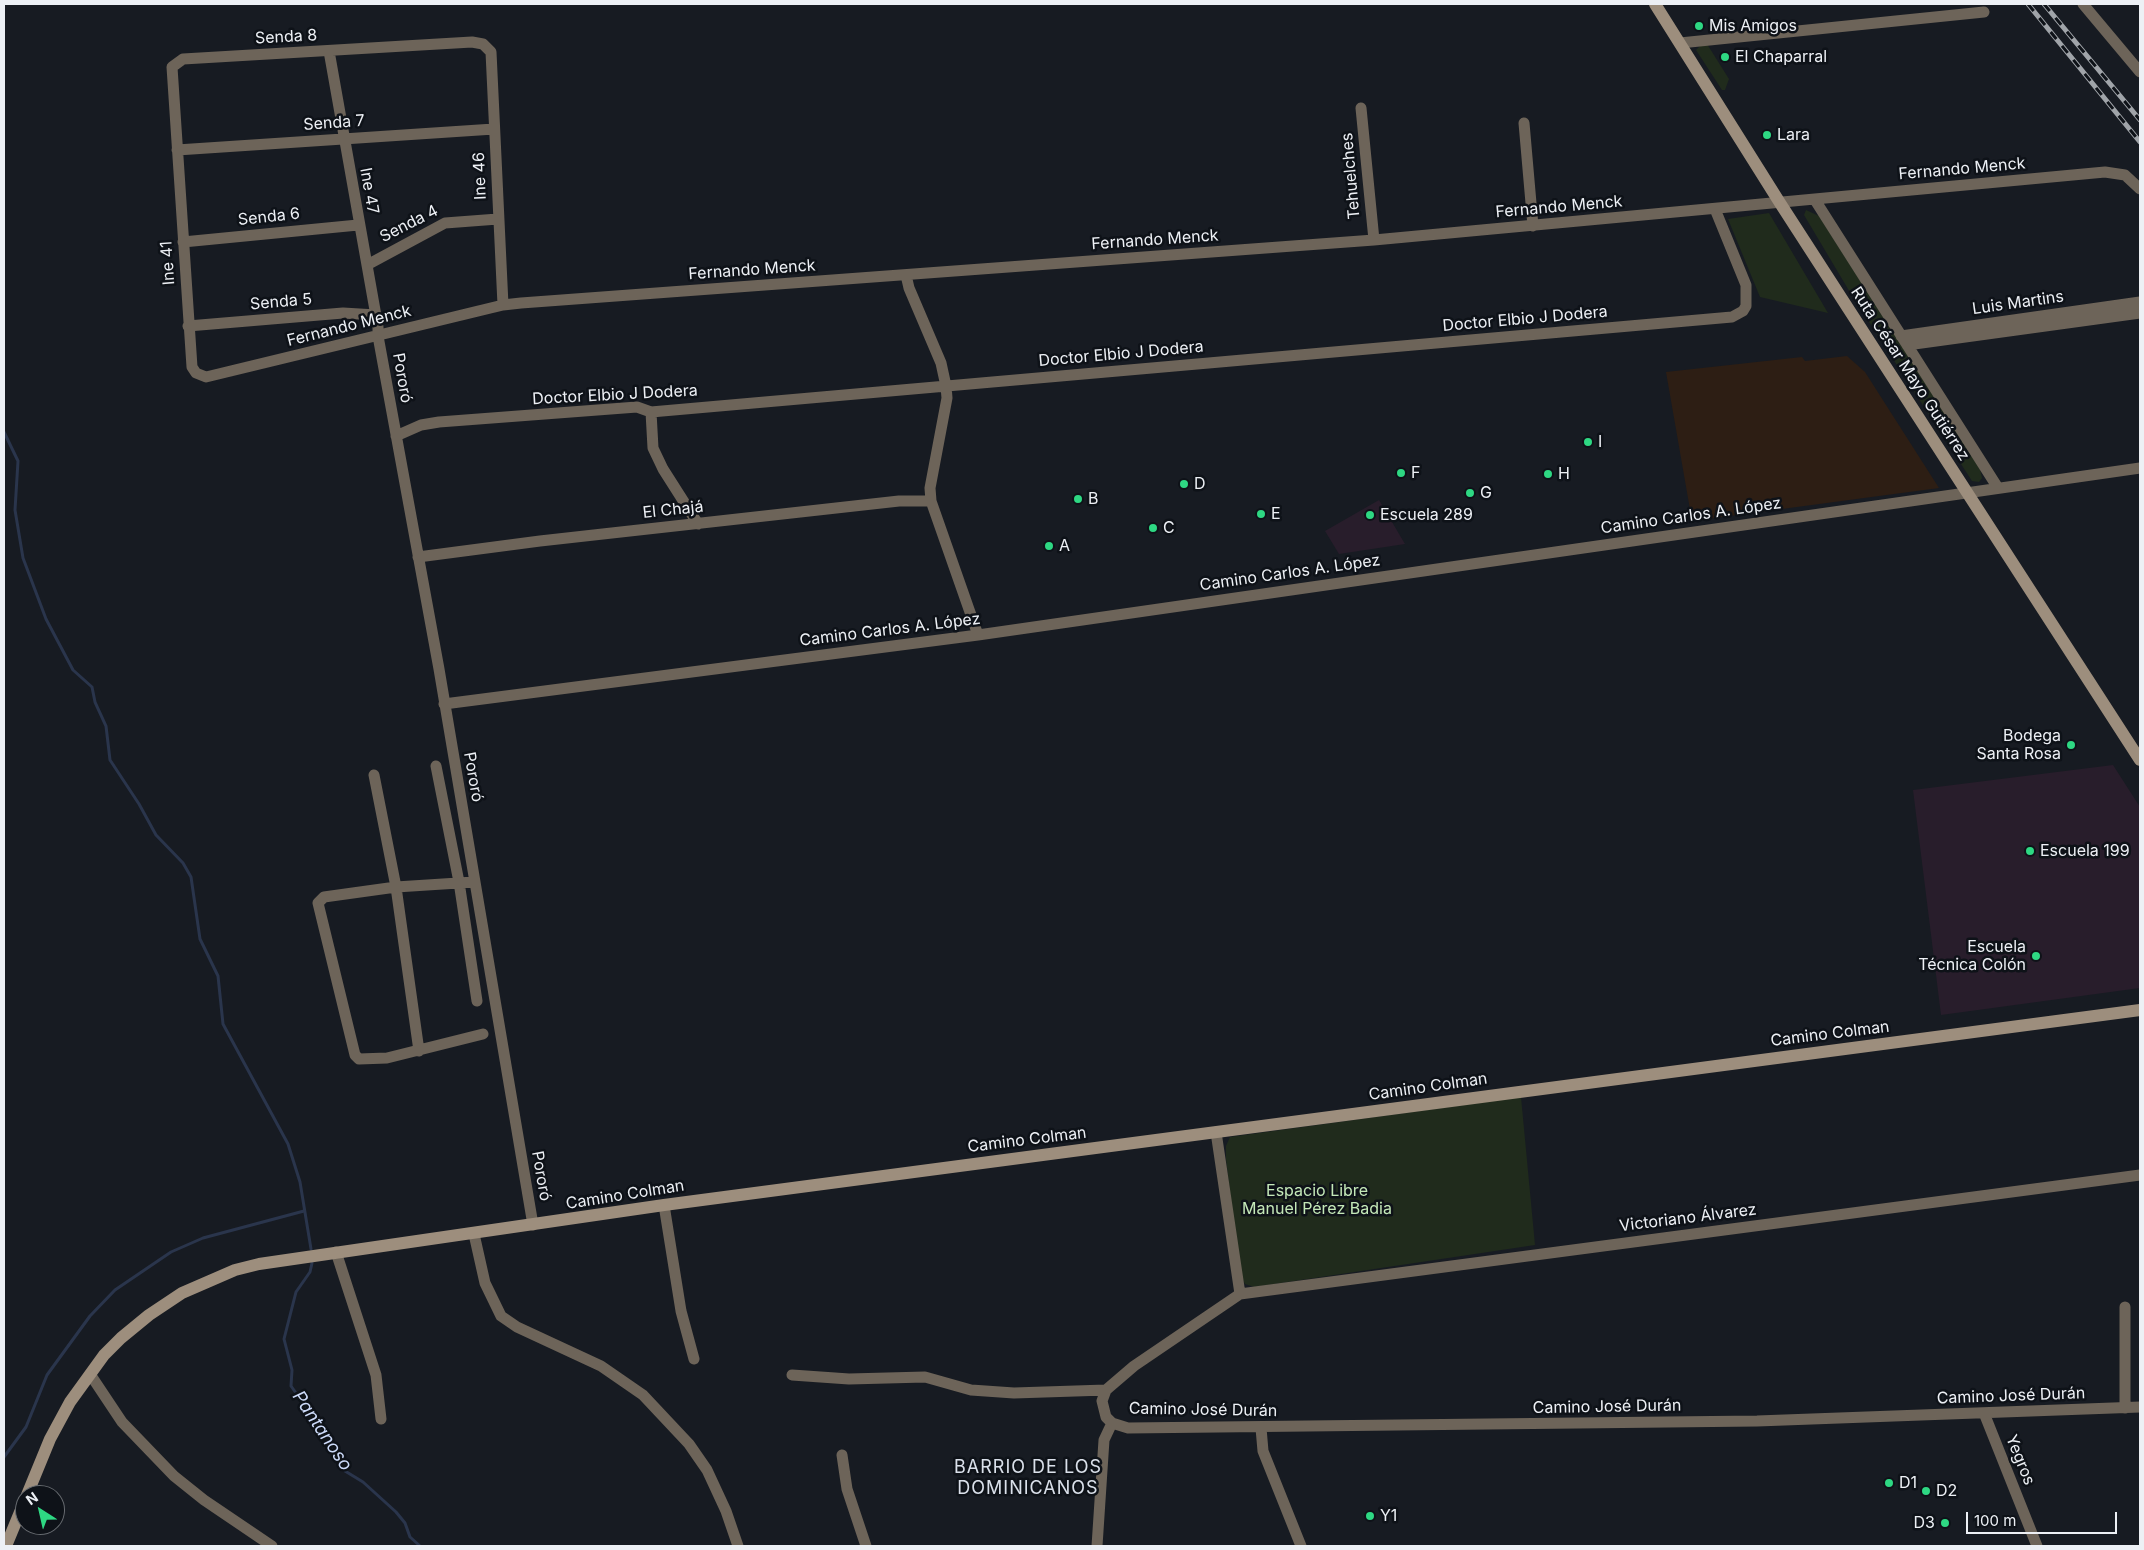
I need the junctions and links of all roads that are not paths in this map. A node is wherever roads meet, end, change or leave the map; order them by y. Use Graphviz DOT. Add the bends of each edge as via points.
graph roads {
  1 [pos="1655,4"];
  2 [pos="2083,4"];
  3 [pos="1984,12"];
  4 [pos="1680,43"];
  5 [pos="488,48"];
  6 [pos="329,51"];
  7 [pos="2140,72"];
  8 [pos="1361,108"];
  9 [pos="1524,123"];
  10 [pos="494,129"];
  11 [pos="344,139"];
  12 [pos="177,150"];
  13 [pos="2140,189"];
  14 [pos="1815,200"];
  15 [pos="1780,203"];
  16 [pos="1715,209"];
  17 [pos="498,219"];
  18 [pos="358,225"];
  19 [pos="1533,226"];
  20 [pos="1374,240"];
  21 [pos="183,242"];
  22 [pos="366,265"];
  23 [pos="906,275"];
  24 [pos="2140,302"];
  25 [pos="503,305"];
  26 [pos="2140,313"];
  27 [pos="376,315"];
  28 [pos="188,326"];
  29 [pos="378,336"];
  30 [pos="1904,340"];
  31 [pos="196,373"];
  32 [pos="946,386"];
  33 [pos="650,412"];
  34 [pos="396,436"];
  35 [pos="2140,468"];
  36 [pos="1998,488"];
  37 [pos="1967,493"];
  38 [pos="931,501"];
  39 [pos="698,524"];
  40 [pos="418,557"];
  41 [pos="978,635"];
  42 [pos="444,704"];
  43 [pos="2140,760"];
  44 [pos="436,766"];
  45 [pos="374,775"];
  46 [pos="459,882"];
  47 [pos="474,882"];
  48 [pos="396,887"];
  49 [pos="477,1001"];
  50 [pos="2140,1010"];
  51 [pos="483,1034"];
  52 [pos="419,1051"];
  53 [pos="1216,1132"];
  54 [pos="2140,1175"];
  55 [pos="664,1205"];
  56 [pos="533,1225"];
  57 [pos="474,1234"];
  58 [pos="336,1252"];
  59 [pos="1240,1294"];
  60 [pos="2125,1307"];
  61 [pos="694,1359"];
  62 [pos="90,1374"];
  63 [pos="792,1375"];
  64 [pos="1106,1390"];
  65 [pos="2140,1407"];
  66 [pos="2125,1408"];
  67 [pos="1984,1413"];
  68 [pos="382,1419"];
  69 [pos="1112,1423"];
  70 [pos="1262,1428"];
  71 [pos="842,1454"];
  72 [pos="31,1485"];
  73 [pos="15,1524"];
  74 [pos="6,1546"];
  75 [pos="272,1546"];
  76 [pos="738,1546"];
  77 [pos="866,1546"];
  78 [pos="1097,1546"];
  79 [pos="1301,1546"];
  80 [pos="2037,1546"];
  1 -- 4 [label="street, Ruta César Mayo Gutiérrez"];
  2 -- 7 [label="street"];
  3 -- 4 [label="street"];
  4 -- 15 [label="street, Ruta César Mayo Gutiérrez"];
  5 -- 6 [label="street, Senda 8" via="472,42"];
  5 -- 10 [label="street, Ine 46" via="491,52"];
  6 -- 11 [label="street, Ine 47"];
  6 -- 12 [label="street, Senda 8" via="176,62 172,67"];
  8 -- 20 [label="street, Tehuelches"];
  9 -- 19 [label="street"];
  10 -- 11 [label="street, Senda 7"];
  10 -- 17 [label="street, Ine 46"];
  11 -- 12 [label="street, Senda 7"];
  11 -- 18 [label="street, Ine 47"];
  12 -- 21 [label="street, Ine 41"];
  13 -- 14 [label="street, Fernando Menck" via="2124,175 2105,172"];
  14 -- 15 [label="street, Fernando Menck"];
  14 -- 30 [label="street, Ruta César Mayo Gutiérrez"];
  15 -- 16 [label="street, Fernando Menck"];
  15 -- 37 [label="street, Ruta César Mayo Gutiérrez"];
  16 -- 19 [label="street, Fernando Menck"];
  16 -- 32 [label="street, Doctor Elbio J Dodera" via="1746,285 1746,306 1732,317"];
  17 -- 22 [label="street, Senda 4" via="445,222"];
  17 -- 25 [label="street, Ine 46"];
  18 -- 21 [label="street, Senda 6"];
  18 -- 22 [label="street, Ine 47"];
  19 -- 20 [label="street, Fernando Menck"];
  20 -- 23 [label="street, Fernando Menck"];
  21 -- 28 [label="street, Ine 41"];
  22 -- 27 [label="street, Ine 47"];
  23 -- 25 [label="street, Fernando Menck"];
  23 -- 32 [label="street"];
  24 -- 30 [label="street, Luis Martins"];
  25 -- 29 [label="street, Fernando Menck"];
  26 -- 30 [label="street, Luis Martins"];
  27 -- 28 [label="street, Senda 5" via="344,313"];
  27 -- 29 [label="street, Ine 47"];
  28 -- 31 [label="street, Ine 41" via="192,367"];
  29 -- 31 [label="street, Fernando Menck" via="206,377"];
  29 -- 34 [label="street, Pororó"];
  30 -- 36 [label="street, Ruta César Mayo Gutiérrez"];
  32 -- 33 [label="street, Doctor Elbio J Dodera"];
  32 -- 38 [label="street" via="947,398 931,478"];
  33 -- 34 [label="street, Doctor Elbio J Dodera" via="637,407 439,422 420,425"];
  33 -- 39 [label="street" via="654,448 663,469"];
  34 -- 40 [label="street, Pororó"];
  35 -- 36 [label="street, Camino Carlos A. López"];
  36 -- 37 [label="street, Camino Carlos A. López"];
  37 -- 41 [label="street, Camino Carlos A. López"];
  37 -- 43 [label="street, Ruta César Mayo Gutiérrez"];
  38 -- 39 [label="street, El Chajá"];
  38 -- 41 [label="street"];
  39 -- 40 [label="street, El Chajá"];
  40 -- 42 [label="street, Pororó"];
  41 -- 42 [label="street, Camino Carlos A. López"];
  42 -- 47 [label="street, Pororó"];
  44 -- 46 [label="street"];
  45 -- 48 [label="street"];
  46 -- 47 [label="street"];
  46 -- 48 [label="street"];
  46 -- 49 [label="street"];
  47 -- 56 [label="street, Pororó"];
  48 -- 52 [label="street"];
  48 -- 52 [label="street" via="324,897 318,903 319,911 355,1055 364,1061"];
  50 -- 53 [label="street, Camino Colman"];
  51 -- 52 [label="street"];
  53 -- 55 [label="street, Camino Colman"];
  53 -- 59 [label="street"];
  54 -- 59 [label="street, Victoriano Álvarez"];
  55 -- 56 [label="street, Camino Colman"];
  55 -- 61 [label="street" via="681,1311"];
  56 -- 57 [label="street, Camino Colman"];
  57 -- 58 [label="street, Camino Colman"];
  57 -- 76 [label="street" via="485,1283 500,1316 612,1373 643,1395 689,1444 707,1470"];
  58 -- 62 [label="street, Camino Colman" via="235,1270 182,1294 148,1315 121,1338"];
  58 -- 68 [label="street" via="376,1376"];
  59 -- 64 [label="street, Camino José Durán" via="1134,1366"];
  60 -- 66 [label="street"];
  62 -- 72 [label="street, Camino Colman" via="50,1439"];
  62 -- 75 [label="street" via="122,1422 167,1469 204,1500"];
  63 -- 64 [label="street" via="849,1379 926,1377 970,1390 1014,1393"];
  64 -- 69 [label="street, Camino José Durán" via="1102,1409"];
  65 -- 66 [label="street, Camino José Durán"];
  66 -- 67 [label="street, Camino José Durán"];
  67 -- 70 [label="street, Camino José Durán" via="1757,1421"];
  67 -- 80 [label="street, Yegros"];
  69 -- 70 [label="street, Camino José Durán" via="1128,1428"];
  69 -- 78 [label="street" via="1104,1440"];
  70 -- 79 [label="street" via="1263,1451"];
  71 -- 77 [label="street" via="847,1490"];
  73 -- 74 [label="street"];
}
